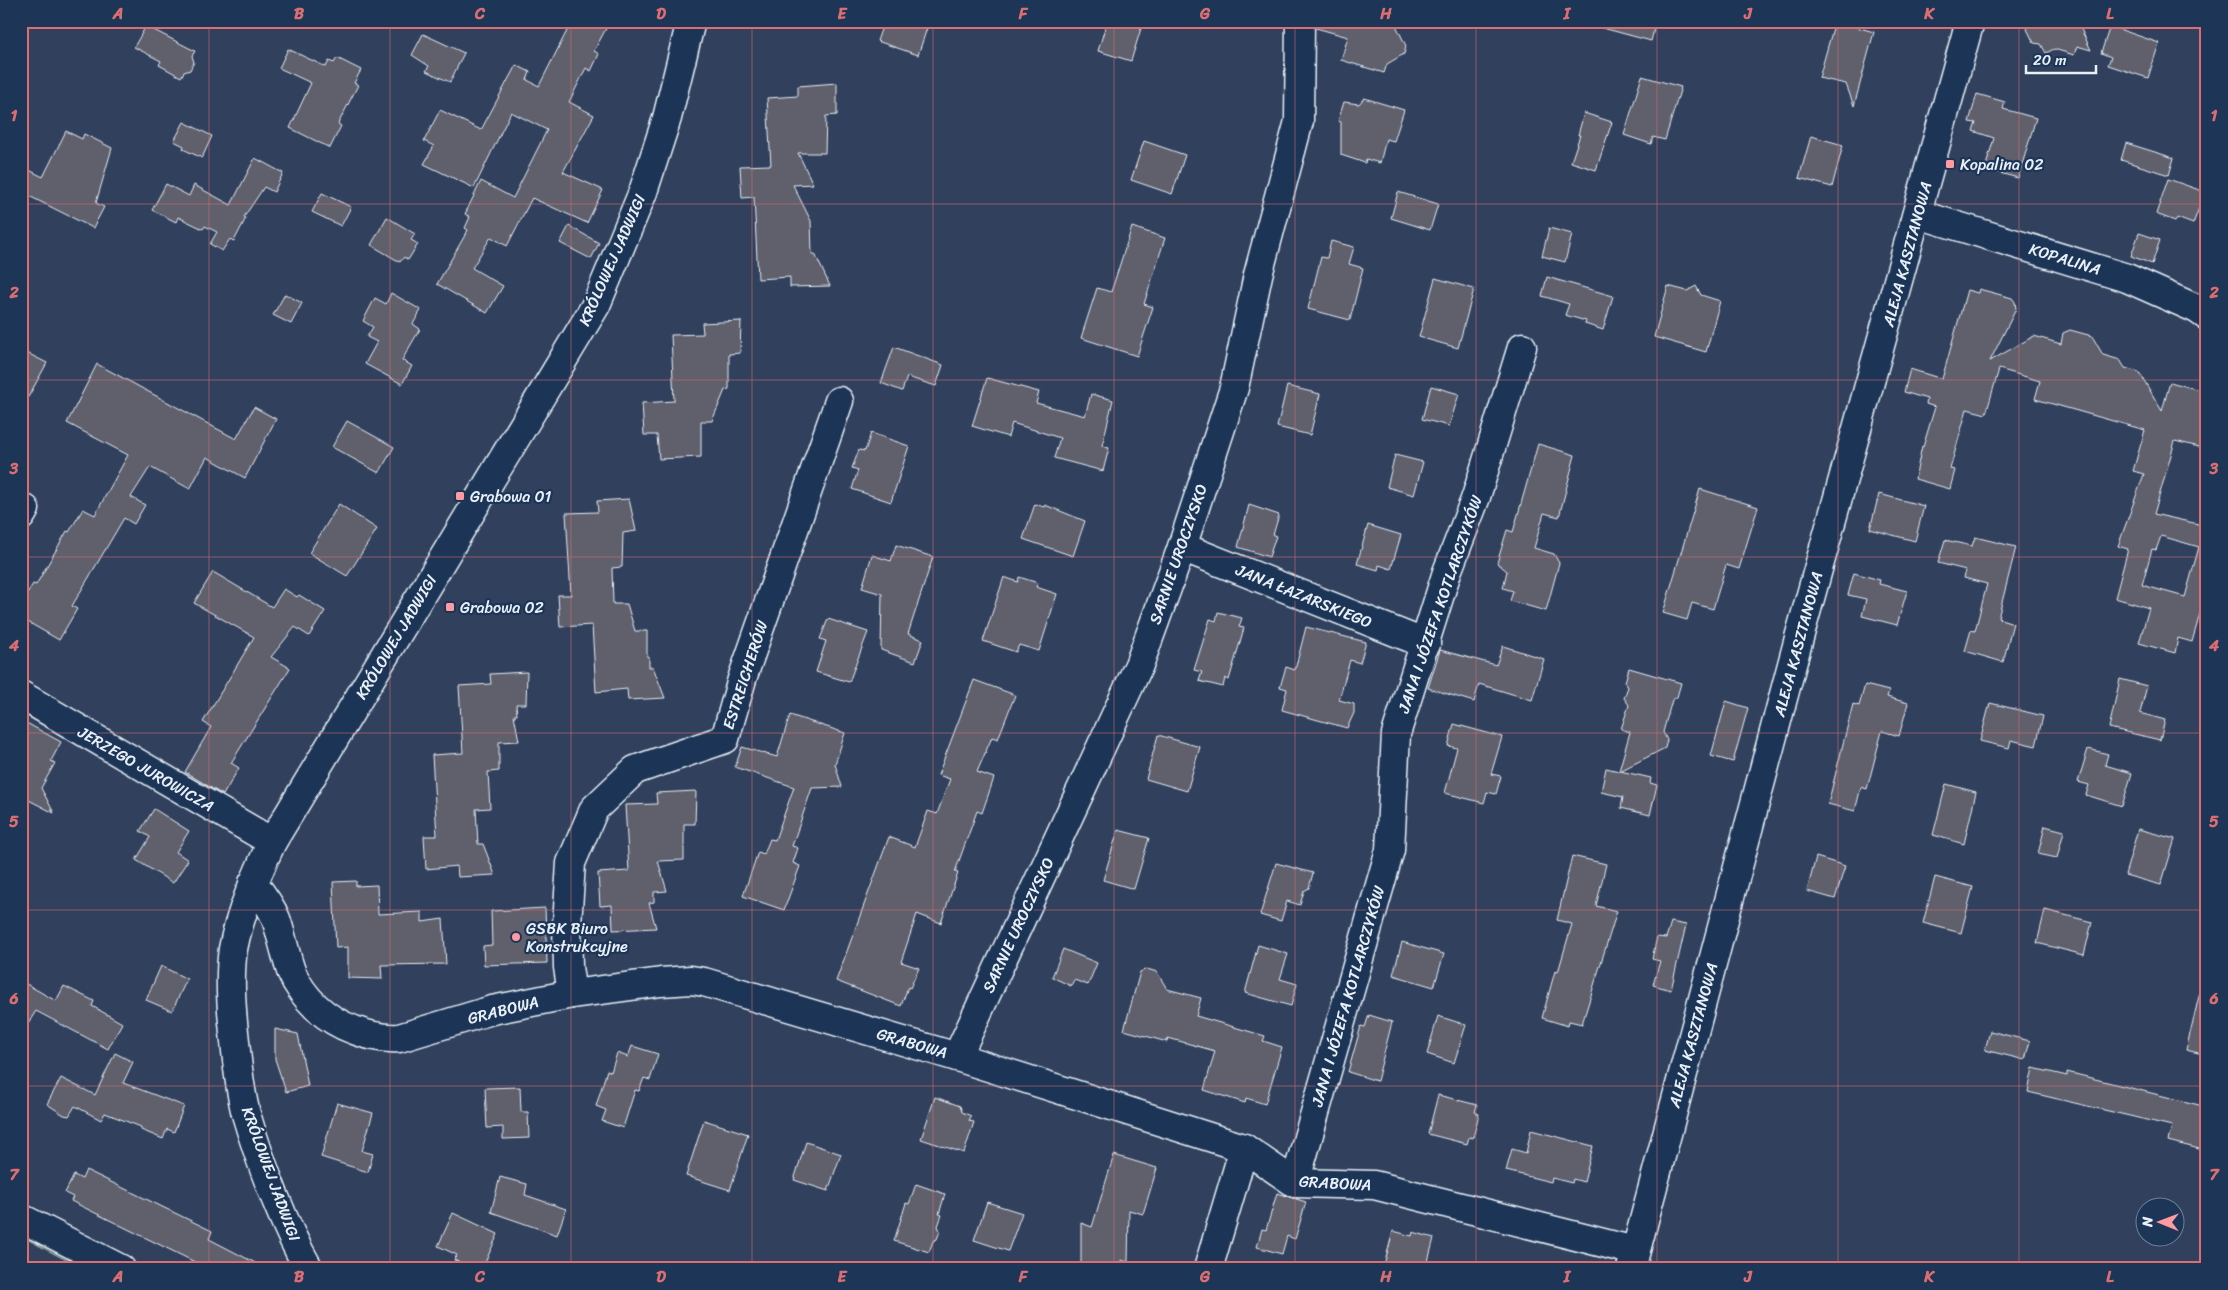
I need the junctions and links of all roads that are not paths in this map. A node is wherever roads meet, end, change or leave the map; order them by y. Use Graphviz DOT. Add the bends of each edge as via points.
graph roads {
  1 [pos="690,21"];
  2 [pos="1300,21"];
  3 [pos="1970,21"];
  4 [pos="1918,214"];
  5 [pos="2207,316"];
  6 [pos="1522,347"];
  7 [pos="839,401"];
  8 [pos="1182,547"];
  9 [pos="1426,644"];
  10 [pos="21,695"];
  11 [pos="272,842"];
  12 [pos="253,883"];
  13 [pos="572,994"];
  14 [pos="958,1057"];
  15 [pos="1244,1148"];
  16 [pos="1295,1183"];
  17 [pos="21,1218"];
  18 [pos="1633,1260"];
  19 [pos="121,1269"];
  20 [pos="309,1269"];
  21 [pos="1208,1269"];
  1 -- 11 [label="street, KRÓLOWEJ JADWIGI" via="661,137 643,192 596,305"];
  2 -- 8 [label="street, SARNIE UROCZYSKO" via="1299,122 1258,275 1234,388"];
  3 -- 4 [label="street, ALEJA KASZTANOWA"];
  4 -- 5 [label="street, KOPALINA" via="2127,278"];
  4 -- 18 [label="street, ALEJA KASZTANOWA" via="1796,648"];
  6 -- 9 [label="street, JANA I JÓZEFA KOTLARCZYKÓW"];
  7 -- 13 [label="street, ESTREICHERÓW" via="742,679 725,739 635,770 594,809 572,863 567,924"];
  8 -- 9 [label="street, JANA ŁAZARSKIEGO"];
  8 -- 14 [label="street, SARNIE UROCZYSKO" via="1139,664"];
  9 -- 16 [label="street, JANA I JÓZEFA KOTLARCZYKÓW" via="1396,734 1390,850"];
  10 -- 11 [label="street, JERZEGO JUROWICZA"];
  11 -- 12 [label="street, KRÓLOWEJ JADWIGI"];
  12 -- 13 [label="street, GRABOWA" via="275,918 299,986 327,1017 352,1029 399,1038 492,1010"];
  12 -- 20 [label="street, KRÓLOWEJ JADWIGI" via="232,962 231,1007 237,1063 249,1122 278,1200"];
  13 -- 14 [label="street, GRABOWA" via="692,980"];
  14 -- 15 [label="street, GRABOWA"];
  15 -- 16 [label="street, GRABOWA"];
  15 -- 21 [label="street"];
  16 -- 18 [label="street, GRABOWA" via="1374,1184"];
  17 -- 19 [label="street"];
}
